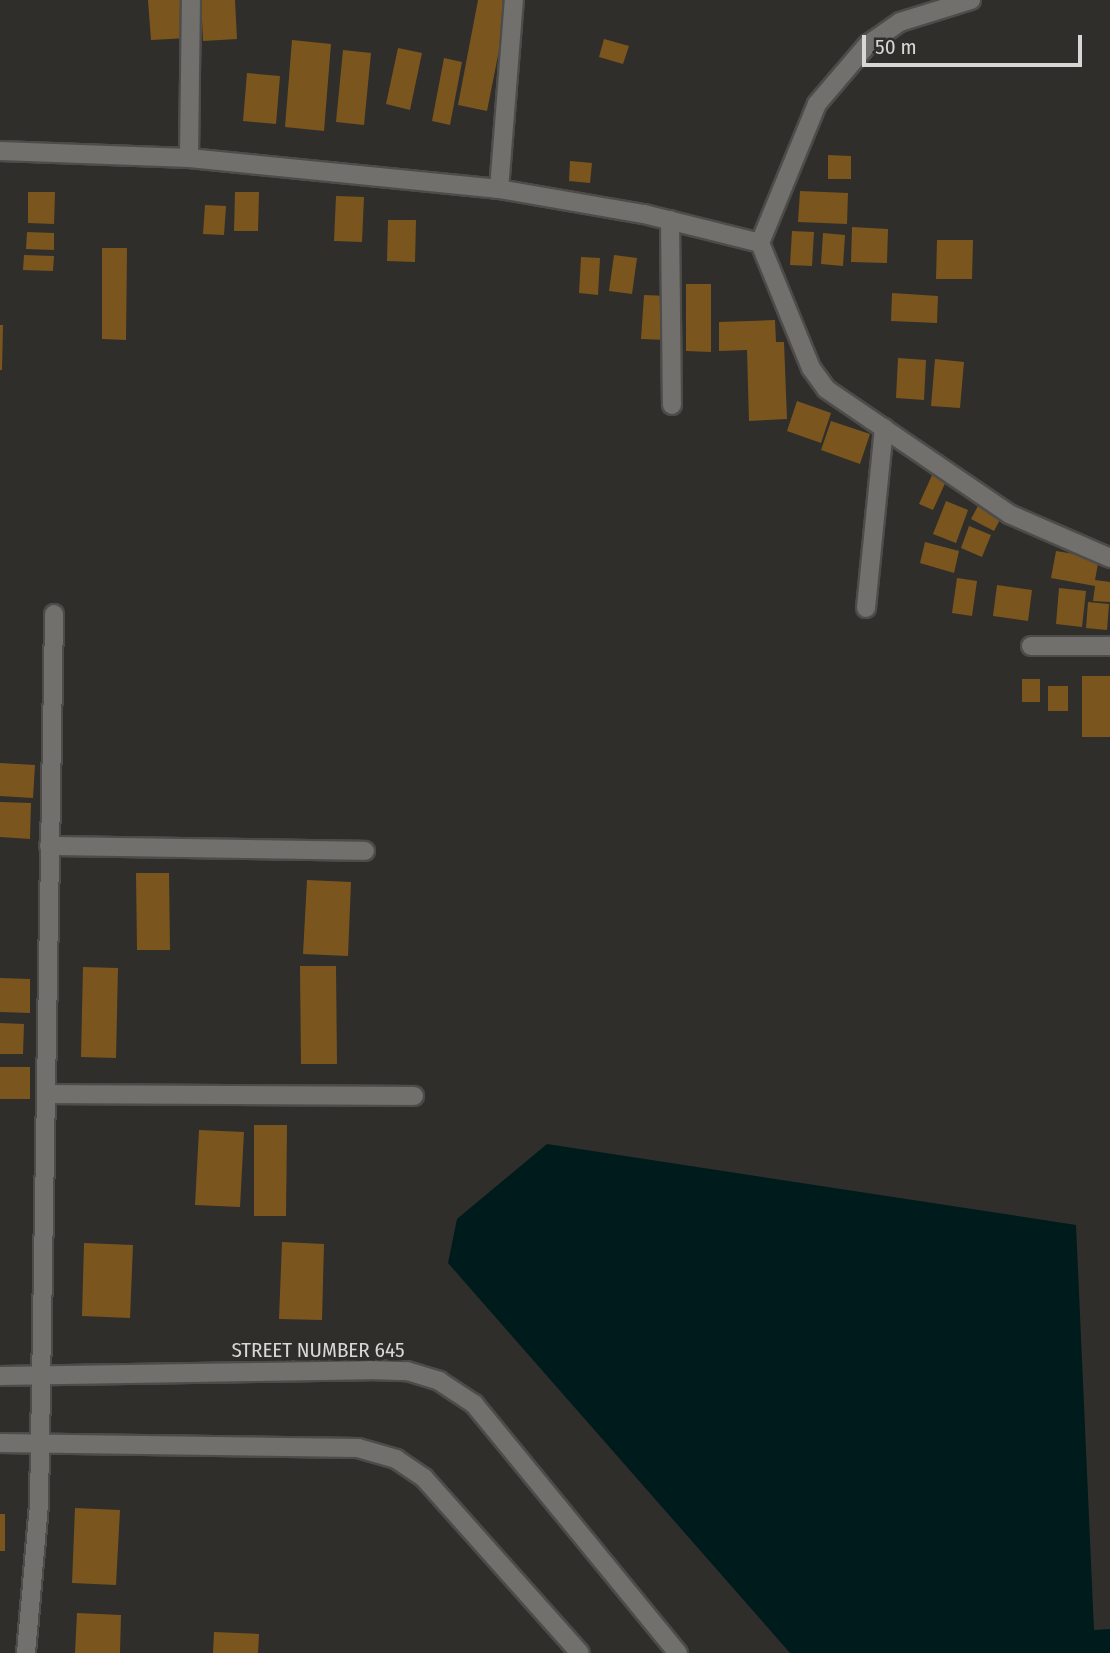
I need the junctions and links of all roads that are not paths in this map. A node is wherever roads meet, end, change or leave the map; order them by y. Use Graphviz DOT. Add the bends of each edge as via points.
graph roads {
  1 [pos="191,0"];
  2 [pos="514,0"];
  3 [pos="971,0"];
  4 [pos="0,151"];
  5 [pos="189,158"];
  6 [pos="499,189"];
  7 [pos="670,220"];
  8 [pos="760,243"];
  9 [pos="673,405"];
  10 [pos="884,428"];
  11 [pos="1110,558"];
  12 [pos="866,608"];
  13 [pos="54,614"];
  14 [pos="1031,646"];
  15 [pos="1110,646"];
  16 [pos="50,846"];
  17 [pos="365,851"];
  18 [pos="46,1094"];
  19 [pos="414,1096"];
  20 [pos="0,1376"];
  21 [pos="41,1383"];
  22 [pos="40,1442"];
  23 [pos="0,1443"];
  24 [pos="26,1653"];
  25 [pos="580,1653"];
  26 [pos="678,1653"];
  1 -- 5 [label="street"];
  2 -- 6 [label="street"];
  3 -- 8 [label="street" via="900,22 868,44 817,104"];
  4 -- 5 [label="street"];
  5 -- 6 [label="street"];
  6 -- 7 [label="street"];
  7 -- 8 [label="street"];
  7 -- 9 [label="street"];
  8 -- 10 [label="street" via="811,368 826,389"];
  10 -- 11 [label="street" via="1009,514"];
  10 -- 12 [label="street"];
  13 -- 16 [label="street"];
  14 -- 15 [label="street"];
  16 -- 17 [label="street"];
  16 -- 18 [label="street"];
  18 -- 19 [label="street"];
  18 -- 21 [label="street"];
  20 -- 21 [label="street, STREET NUMBER 645"];
  21 -- 22 [label="street"];
  21 -- 26 [label="street, STREET NUMBER 645" via="369,1370 407,1371 439,1381 474,1404"];
  22 -- 23 [label="street"];
  22 -- 24 [label="street"];
  22 -- 25 [label="street" via="358,1448 397,1459 424,1478"];
}
